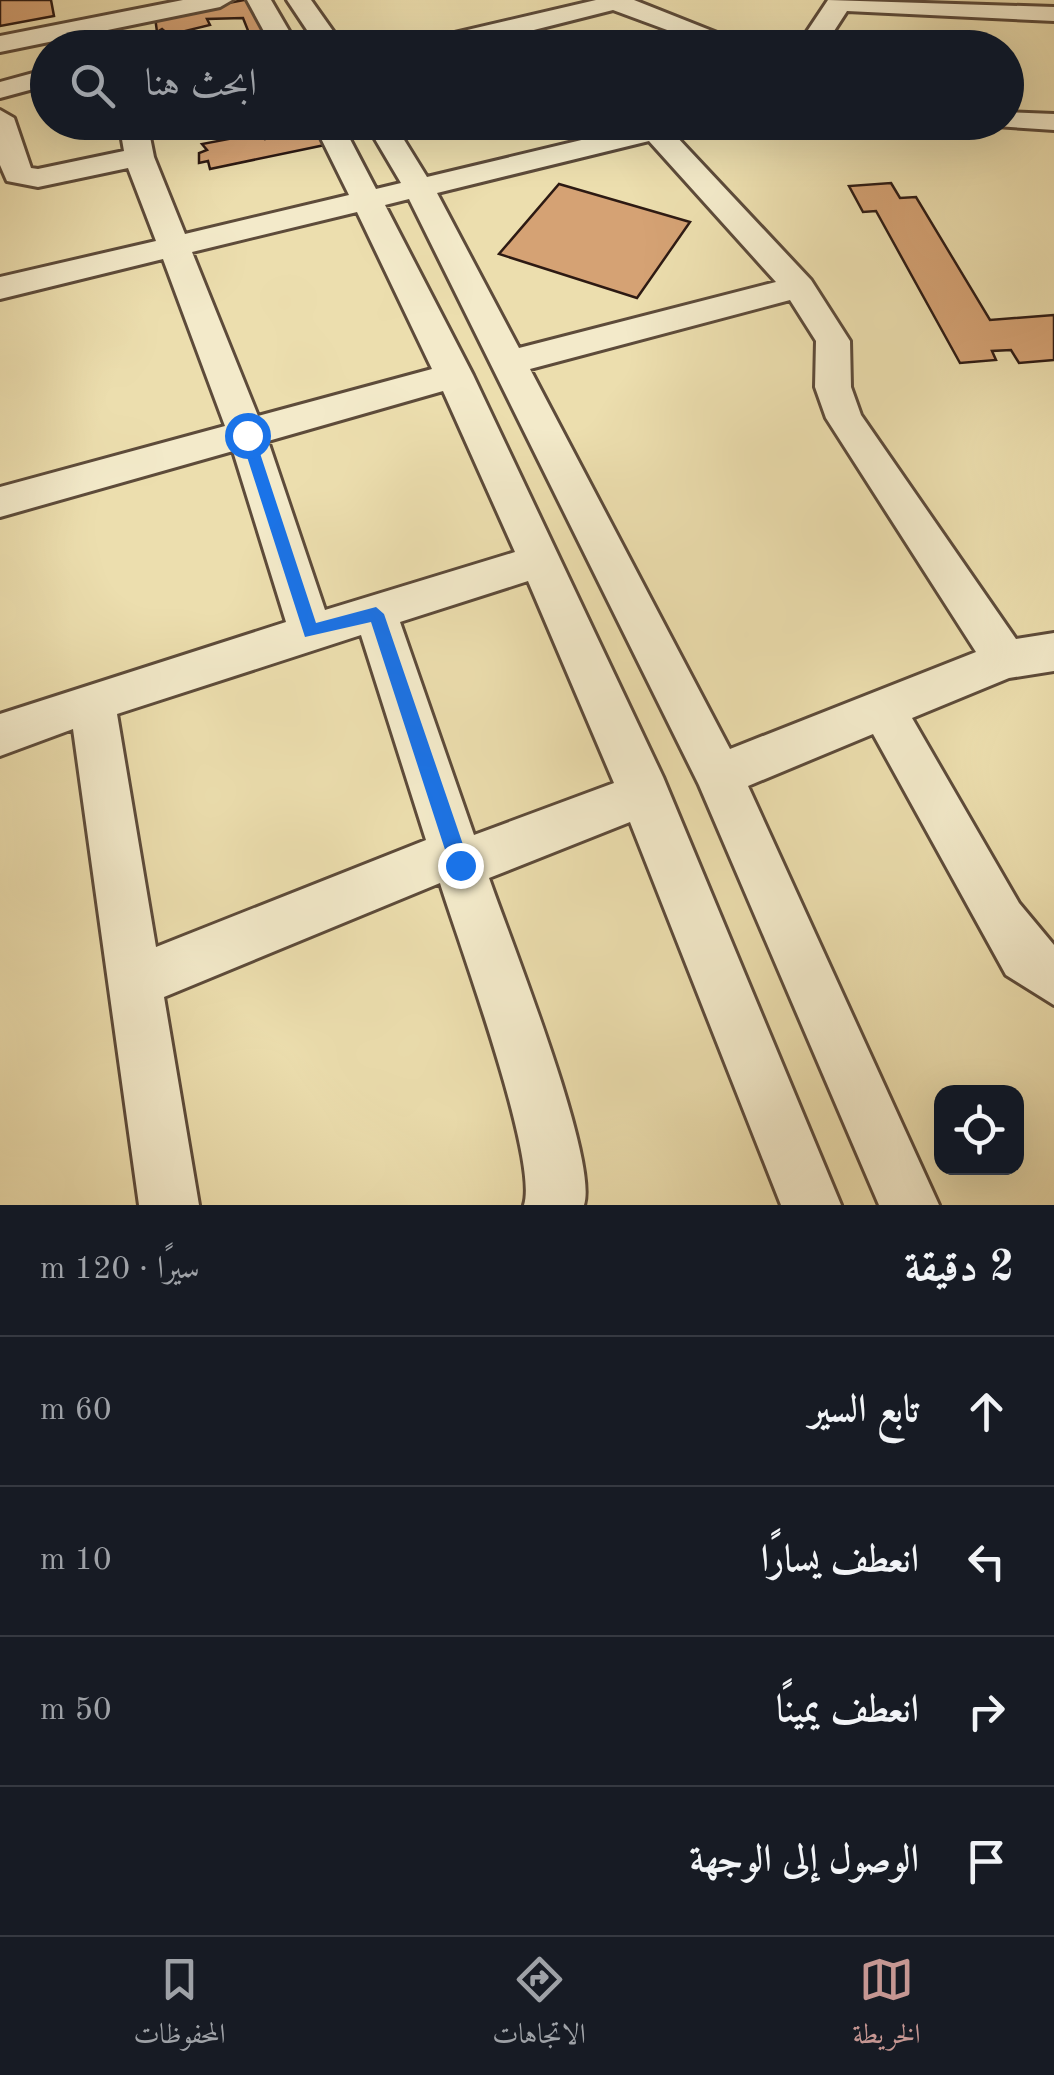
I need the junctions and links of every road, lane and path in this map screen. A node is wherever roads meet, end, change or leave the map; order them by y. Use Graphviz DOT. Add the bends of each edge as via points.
graph roads {
  1 [pos="65,0"];
  2 [pos="220,0"];
  3 [pos="259,0"];
  4 [pos="299,0"];
  5 [pos="619,2"];
  6 [pos="841,2"];
  7 [pos="1039,9"];
  8 [pos="543,10"];
  9 [pos="77,28"];
  10 [pos="67,30"];
  11 [pos="86,30"];
  12 [pos="123,30"];
  13 [pos="276,30"];
  14 [pos="320,30"];
  15 [pos="481,30"];
  16 [pos="560,30"];
  17 [pos="694,30"];
  18 [pos="822,30"];
  19 [pos="30,38"];
  20 [pos="0,44"];
  21 [pos="30,82"];
  22 [pos="0,90"];
  23 [pos="0,118"];
  24 [pos="1024,121"];
  25 [pos="1054,122"];
  26 [pos="136,140"];
  27 [pos="336,140"];
  28 [pos="390,140"];
  29 [pos="607,140"];
  30 [pos="663,140"];
  31 [pos="139,157"];
  32 [pos="420,190"];
  33 [pos="368,200"];
  34 [pos="174,246"];
  35 [pos="799,287"];
  36 [pos="0,288"];
  37 [pos="509,364"];
  38 [pos="455,375"];
  39 [pos="247,435"];
  40 [pos="0,502"];
  41 [pos="540,561"];
  42 [pos="376,614"];
  43 [pos="311,632"];
  44 [pos="1054,652"];
  45 [pos="1006,660"];
  46 [pos="92,702"];
  47 [pos="884,709"];
  48 [pos="0,736"];
  49 [pos="719,775"];
  50 [pos="646,793"];
  51 [pos="458,858"];
  52 [pos="1054,978"];
  53 [pos="135,982"];
  54 [pos="169,1205"];
  55 [pos="554,1205"];
  56 [pos="811,1205"];
  57 [pos="908,1205"];
  1 -- 9 [label="street"];
  2 -- 12 [label="street"];
  3 -- 13 [label="street"];
  4 -- 14 [label="street"];
  5 -- 8 [label="street"];
  5 -- 17 [label="street"];
  6 -- 7 [label="street"];
  6 -- 18 [label="street"];
  8 -- 15 [label="street"];
  8 -- 16 [label="street"];
  9 -- 10 [label="street"];
  9 -- 11 [label="street"];
  19 -- 20 [label="street"];
  21 -- 22 [label="street"];
  23 -- 31 [label="street" via="18,175 38,178"];
  24 -- 25 [label="street"];
  26 -- 31 [label="street"];
  27 -- 33 [label="street"];
  28 -- 32 [label="street"];
  29 -- 32 [label="street"];
  30 -- 35 [label="street"];
  31 -- 34 [label="street"];
  32 -- 33 [label="street"];
  32 -- 37 [label="street"];
  33 -- 34 [label="street"];
  33 -- 38 [label="street"];
  34 -- 36 [label="street"];
  34 -- 39 [label="street"];
  35 -- 37 [label="street"];
  35 -- 45 [label="street" via="834,341 833,388 844,418"];
  37 -- 49 [label="street"];
  38 -- 39 [label="street"];
  38 -- 41 [label="street"];
  39 -- 40 [label="street"];
  39 -- 43 [label="street"];
  41 -- 42 [label="street"];
  41 -- 50 [label="street"];
  42 -- 43 [label="street"];
  42 -- 51 [label="street"];
  43 -- 46 [label="street"];
  44 -- 45 [label="street"];
  45 -- 47 [label="street"];
  46 -- 48 [label="street"];
  46 -- 53 [label="street"];
  47 -- 49 [label="street"];
  47 -- 52 [label="street" via="1000,921 1025,956"];
  49 -- 57 [label="street"];
  50 -- 51 [label="street"];
  50 -- 56 [label="street"];
  51 -- 53 [label="street"];
  51 -- 55 [label="street" via="550,1140 559,1190"];
  53 -- 54 [label="street"];
}
